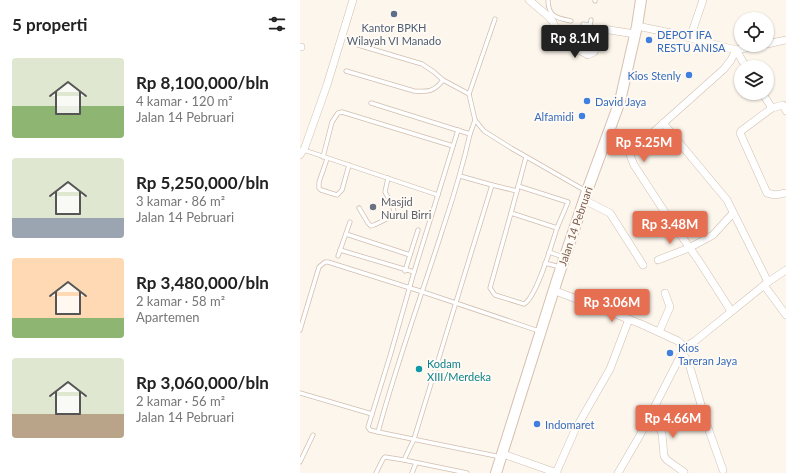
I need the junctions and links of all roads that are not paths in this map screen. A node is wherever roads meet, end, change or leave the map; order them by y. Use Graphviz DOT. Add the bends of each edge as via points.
graph roads {
  1 [pos="353,0"];
  2 [pos="529,0"];
  3 [pos="548,0"];
  4 [pos="642,0"];
  5 [pos="703,0"];
  6 [pos="495,19"];
  7 [pos="591,20"];
  8 [pos="571,21"];
  9 [pos="583,24"];
  10 [pos="636,30"];
  11 [pos="690,38"];
  12 [pos="786,40"];
  13 [pos="774,43"];
  14 [pos="358,45"];
  15 [pos="734,49"];
  16 [pos="735,52"];
  17 [pos="346,71"];
  18 [pos="443,80"];
  19 [pos="469,94"];
  20 [pos="767,100"];
  21 [pos="372,103"];
  22 [pos="772,108"];
  23 [pos="786,111"];
  24 [pos="475,120"];
  25 [pos="663,123"];
  26 [pos="458,130"];
  27 [pos="470,134"];
  28 [pos="453,146"];
  29 [pos="302,150"];
  30 [pos="526,157"];
  31 [pos="325,158"];
  32 [pos="349,165"];
  33 [pos="460,176"];
  34 [pos="388,178"];
  35 [pos="492,185"];
  36 [pos="518,186"];
  37 [pos="517,191"];
  38 [pos="786,193"];
  39 [pos="438,195"];
  40 [pos="586,196"];
  41 [pos="359,208"];
  42 [pos="511,213"];
  43 [pos="733,213"];
  44 [pos="350,222"];
  45 [pos="557,228"];
  46 [pos="418,230"];
  47 [pos="346,234"];
  48 [pos="689,248"];
  49 [pos="340,250"];
  50 [pos="550,252"];
  51 [pos="410,255"];
  52 [pos="338,256"];
  53 [pos="658,260"];
  54 [pos="545,263"];
  55 [pos="563,263"];
  56 [pos="644,265"];
  57 [pos="786,270"];
  58 [pos="405,271"];
  59 [pos="414,272"];
  60 [pos="766,283"];
  61 [pos="409,288"];
  62 [pos="553,290"];
  63 [pos="423,292"];
  64 [pos="665,293"];
  65 [pos="456,303"];
  66 [pos="731,311"];
  67 [pos="786,315"];
  68 [pos="629,319"];
  69 [pos="300,330"];
  70 [pos="540,331"];
  71 [pos="658,332"];
  72 [pos="683,350"];
  73 [pos="390,356"];
  74 [pos="400,358"];
  75 [pos="300,393"];
  76 [pos="372,414"];
  77 [pos="649,417"];
  78 [pos="378,432"];
  79 [pos="313,435"];
  80 [pos="414,439"];
  81 [pos="502,456"];
  82 [pos="404,460"];
  83 [pos="300,462"];
  84 [pos="416,463"];
  85 [pos="723,470"];
  86 [pos="684,472"];
  87 [pos="376,473"];
  88 [pos="412,473"];
  89 [pos="467,473"];
  90 [pos="496,473"];
  91 [pos="556,473"];
  92 [pos="618,473"];
  1 -- 29 [label="street" via="327,85"];
  2 -- 10 [label="street" via="548,16 561,40 588,55 594,52 601,30"];
  3 -- 8 [label="lane" via="550,12 558,18"];
  4 -- 10 [label="main road, Jalan 14 Pebruari"];
  5 -- 11 [label="street"];
  6 -- 19 [label="lane"];
  7 -- 9 [label="lane" via="590,25"];
  10 -- 11 [label="street"];
  10 -- 40 [label="main road, Jalan 14 Pebruari" via="620,101"];
  11 -- 15 [label="street"];
  12 -- 13 [label="street"];
  14 -- 18 [label="lane" via="422,64"];
  16 -- 25 [label="street" via="724,69"];
  17 -- 18 [label="lane" via="423,92 434,89"];
  18 -- 19 [label="lane"];
  19 -- 24 [label="lane"];
  20 -- 22 [label="street"];
  21 -- 26 [label="lane"];
  22 -- 23 [label="street" via="783,105"];
  22 -- 38 [label="street" via="740,133 768,193"];
  24 -- 27 [label="lane"];
  24 -- 30 [label="lane" via="484,130"];
  25 -- 43 [label="street" via="724,196"];
  25 -- 48 [label="street" via="630,155"];
  26 -- 27 [label="lane"];
  26 -- 28 [label="lane"];
  27 -- 33 [label="lane"];
  28 -- 31 [label="lane" via="342,112 338,113 332,122"];
  28 -- 39 [label="lane"];
  29 -- 31 [label="lane"];
  30 -- 36 [label="lane"];
  30 -- 40 [label="lane"];
  31 -- 32 [label="lane"];
  31 -- 32 [label="lane" via="319,182 322,191 339,193"];
  32 -- 34 [label="lane"];
  33 -- 35 [label="lane"];
  33 -- 63 [label="lane"];
  34 -- 39 [label="lane"];
  34 -- 41 [label="lane" via="385,192 394,210 392,216 371,226"];
  35 -- 37 [label="lane"];
  35 -- 65 [label="lane"];
  36 -- 37 [label="lane"];
  36 -- 45 [label="lane" via="568,202"];
  37 -- 42 [label="lane"];
  39 -- 59 [label="lane"];
  40 -- 55 [label="main road, Jalan 14 Pebruari"];
  40 -- 56 [label="street" via="610,214"];
  42 -- 45 [label="lane"];
  42 -- 54 [label="lane" via="490,286 491,291 495,295 524,304 534,292"];
  43 -- 48 [label="street" via="713,235"];
  43 -- 60 [label="street"];
  44 -- 47 [label="lane"];
  45 -- 50 [label="lane"];
  46 -- 51 [label="lane"];
  47 -- 49 [label="lane"];
  47 -- 51 [label="lane"];
  48 -- 53 [label="street"];
  48 -- 66 [label="street"];
  49 -- 52 [label="lane"];
  49 -- 58 [label="lane"];
  50 -- 54 [label="lane"];
  50 -- 55 [label="lane"];
  51 -- 58 [label="lane"];
  54 -- 55 [label="lane"];
  55 -- 62 [label="main road, Jalan 14 Pebruari"];
  57 -- 60 [label="street"];
  58 -- 59 [label="lane"];
  59 -- 61 [label="lane"];
  60 -- 66 [label="street"];
  60 -- 67 [label="street"];
  61 -- 63 [label="lane"];
  61 -- 69 [label="lane" via="325,262 319,267"];
  61 -- 73 [label="lane"];
  62 -- 68 [label="street"];
  62 -- 70 [label="main road, Jalan 14 Pebruari"];
  63 -- 65 [label="lane"];
  63 -- 74 [label="lane"];
  64 -- 71 [label="street" via="670,307"];
  65 -- 70 [label="lane"];
  65 -- 80 [label="lane"];
  66 -- 72 [label="street"];
  68 -- 71 [label="street"];
  68 -- 91 [label="street" via="610,369 575,430"];
  70 -- 81 [label="main road, Jalan 14 Pebruari"];
  71 -- 72 [label="street" via="678,341"];
  72 -- 77 [label="street"];
  72 -- 85 [label="street"];
  73 -- 74 [label="lane"];
  73 -- 76 [label="lane"];
  74 -- 78 [label="lane"];
  75 -- 76 [label="lane"];
  76 -- 78 [label="lane" via="368,429"];
  77 -- 86 [label="street" via="662,434 664,456"];
  77 -- 92 [label="street"];
  78 -- 80 [label="lane"];
  79 -- 83 [label="lane"];
  80 -- 81 [label="lane"];
  80 -- 82 [label="lane"];
  81 -- 90 [label="main road, Jalan 14 Pebruari"];
  81 -- 91 [label="street"];
  82 -- 84 [label="lane"];
  82 -- 87 [label="lane" via="385,457"];
  84 -- 88 [label="lane"];
  84 -- 89 [label="lane"];
}
